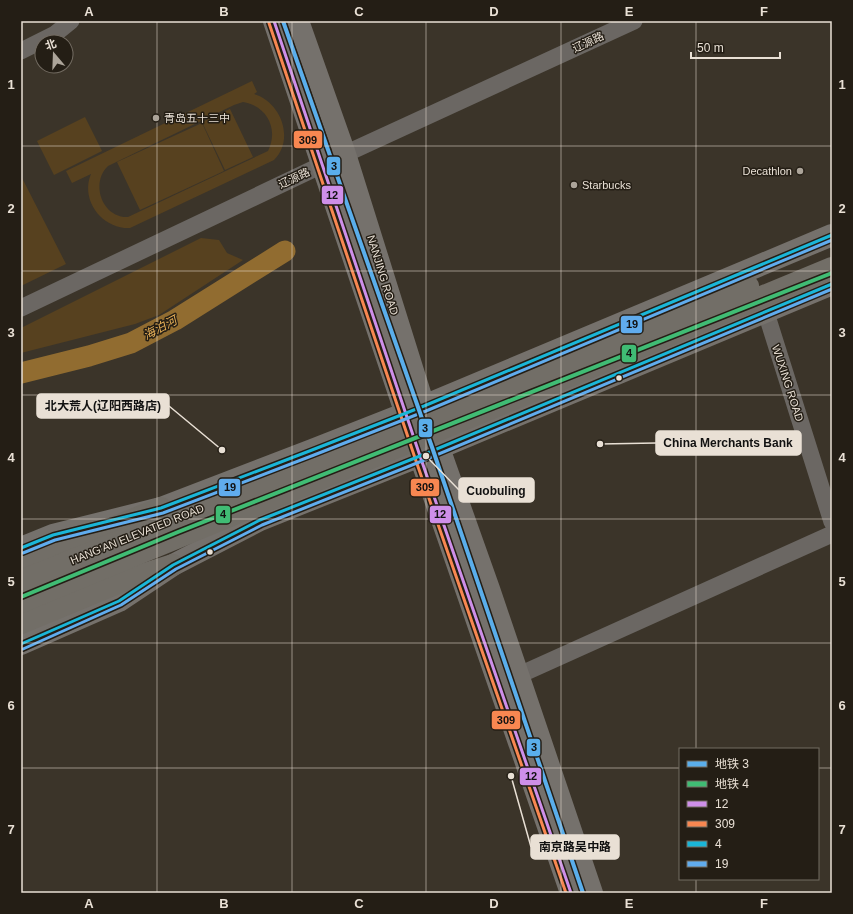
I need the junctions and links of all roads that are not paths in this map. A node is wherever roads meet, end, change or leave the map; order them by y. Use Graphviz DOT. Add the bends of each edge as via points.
graph roads {
  1 [pos="71,21"];
  2 [pos="274,21"];
  3 [pos="298,21"];
  4 [pos="634,21"];
  5 [pos="21,51"];
  6 [pos="345,154"];
  7 [pos="323,164"];
  8 [pos="832,235"];
  9 [pos="832,252"];
  10 [pos="751,268"];
  11 [pos="832,268"];
  12 [pos="832,284"];
  13 [pos="21,308"];
  14 [pos="766,312"];
  15 [pos="415,409"];
  16 [pos="440,448"];
  17 [pos="420,456"];
  18 [pos="161,508"];
  19 [pos="832,522"];
  20 [pos="832,534"];
  21 [pos="22,564"];
  22 [pos="173,565"];
  23 [pos="21,602"];
  24 [pos="21,623"];
  25 [pos="21,644"];
  26 [pos="509,679"];
  27 [pos="571,893"];
  28 [pos="592,893"];
  1 -- 5 [label="street" via="55,34"];
  2 -- 7 [label="main road, NANJING ROAD"];
  3 -- 6 [label="main road, NANJING ROAD"];
  4 -- 6 [label="street, 辽源路"];
  6 -- 7 [label="street, 辽源路"];
  6 -- 15 [label="main road, NANJING ROAD"];
  7 -- 13 [label="street, 辽源路"];
  7 -- 15 [label="main road, NANJING ROAD"];
  8 -- 10 [label="main road"];
  9 -- 21 [label="highway, HANG'AN ELEVATED ROAD, bridge"];
  10 -- 14 [label="street, WUXING ROAD"];
  10 -- 15 [label="main road"];
  11 -- 23 [label="highway, HANG'AN ELEVATED ROAD, bridge"];
  12 -- 14 [label="main road"];
  14 -- 16 [label="main road"];
  14 -- 19 [label="street, WUXING ROAD"];
  15 -- 16 [label="main road, NANJING ROAD"];
  15 -- 17 [label="main road, NANJING ROAD"];
  15 -- 18 [label="main road"];
  16 -- 17 [label="main road"];
  16 -- 26 [label="main road, NANJING ROAD"];
  17 -- 22 [label="main road" via="260,520"];
  17 -- 26 [label="main road, NANJING ROAD"];
  18 -- 21 [label="highway"];
  20 -- 26 [label="street"];
  22 -- 24 [label="highway" via="120,582"];
  22 -- 25 [label="main road" via="119,601"];
  26 -- 27 [label="main road, NANJING ROAD"];
  26 -- 28 [label="main road, NANJING ROAD"];
}
